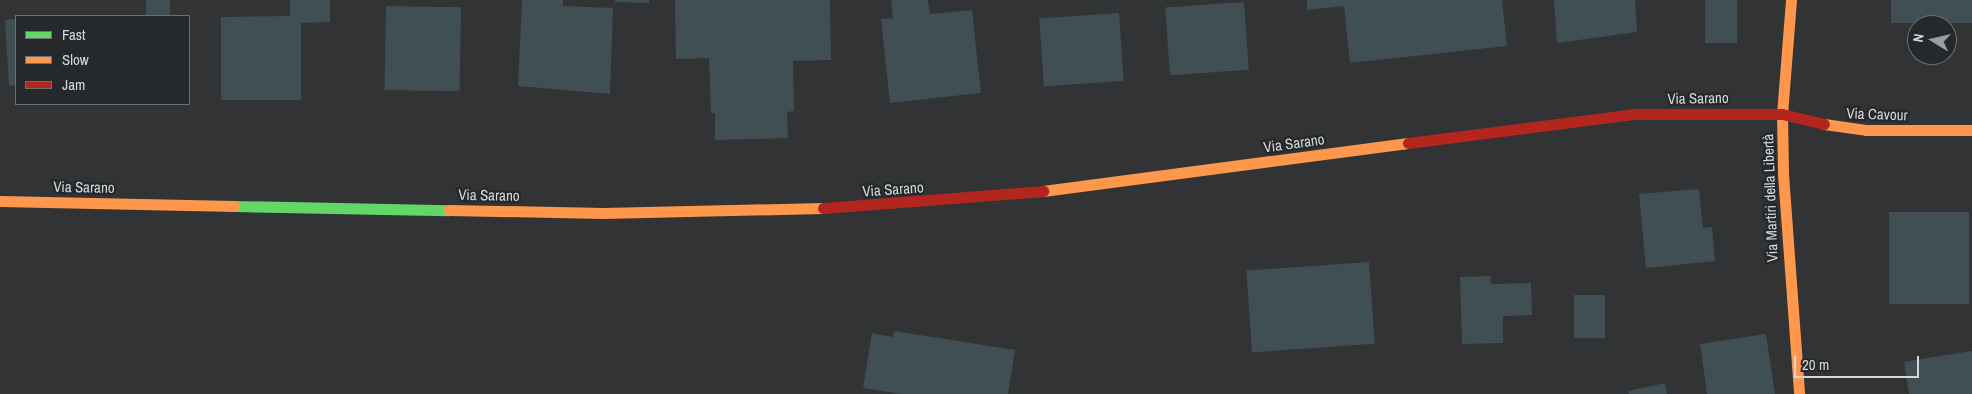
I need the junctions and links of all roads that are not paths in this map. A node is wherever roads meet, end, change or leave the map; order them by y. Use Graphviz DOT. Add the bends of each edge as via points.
graph roads {
  1 [pos="1791,0"];
  2 [pos="1782,114"];
  3 [pos="1972,130"];
  4 [pos="0,200"];
  5 [pos="1799,394"];
  1 -- 2 [label="street, Via Martiri della Libertà"];
  2 -- 3 [label="street, Via Cavour" via="1830,126 1866,130"];
  2 -- 4 [label="street, Via Sarano" via="1633,114 1051,190 861,207 603,213"];
  2 -- 5 [label="street, Via Martiri della Libertà" via="1786,230"];
}
